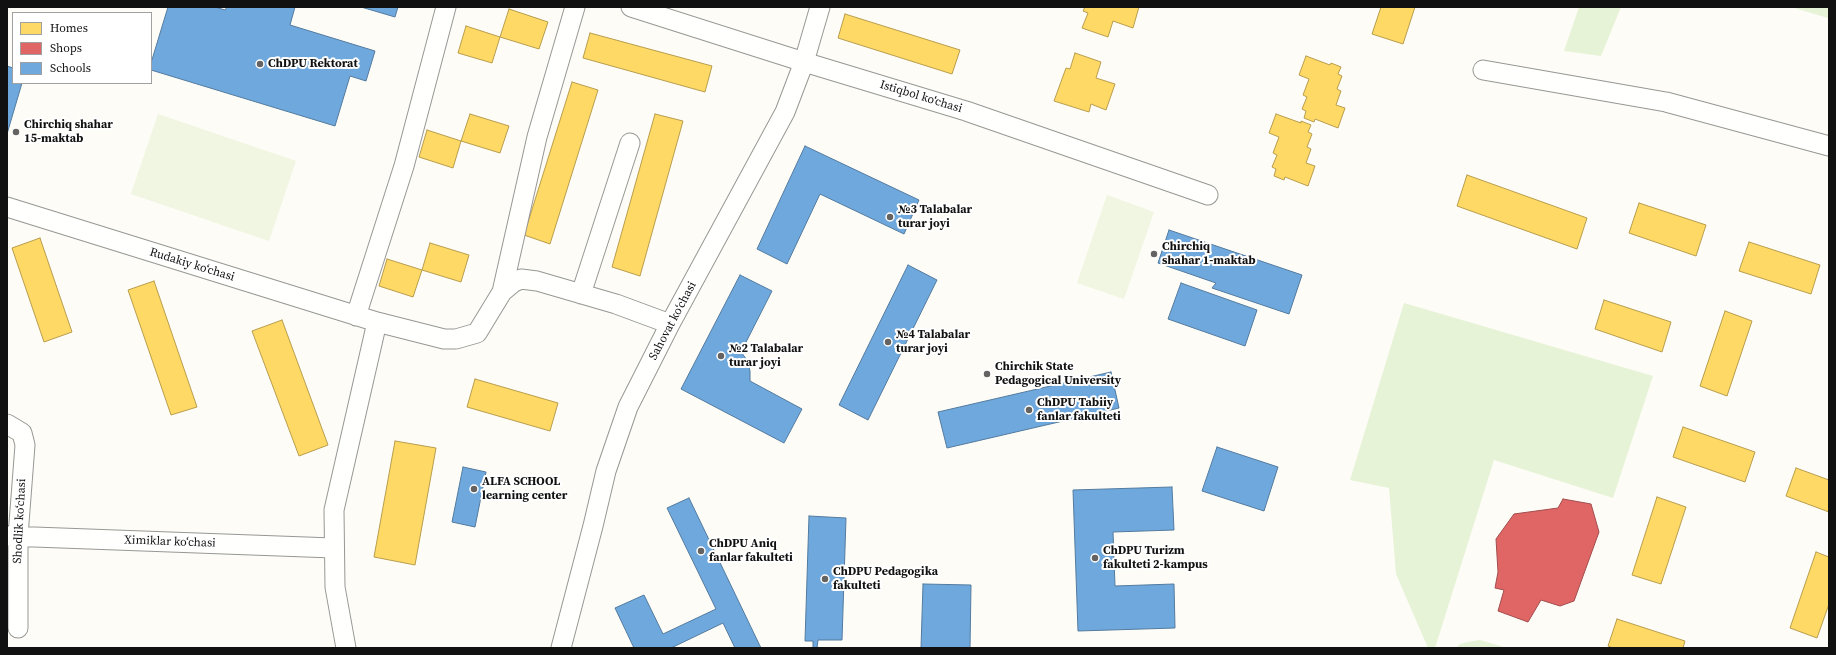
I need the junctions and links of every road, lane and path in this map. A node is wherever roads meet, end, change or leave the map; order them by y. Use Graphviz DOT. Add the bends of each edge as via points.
graph roads {
  1 [pos="446,7"];
  2 [pos="575,7"];
  3 [pos="631,7"];
  4 [pos="820,7"];
  5 [pos="804,62"];
  6 [pos="1483,70"];
  7 [pos="630,143"];
  8 [pos="1829,146"];
  9 [pos="1208,196"];
  10 [pos="7,207"];
  11 [pos="502,292"];
  12 [pos="581,294"];
  13 [pos="356,316"];
  14 [pos="376,322"];
  15 [pos="670,324"];
  16 [pos="7,424"];
  17 [pos="12,536"];
  18 [pos="333,548"];
  19 [pos="18,628"];
  20 [pos="346,648"];
  21 [pos="561,648"];
  1 -- 13 [label="street" via="404,166"];
  2 -- 11 [label="street" via="537,137"];
  3 -- 5 [label="street, Istiqbol ko‘chasi"];
  4 -- 5 [label="street, Sahovat ko‘chasi"];
  5 -- 9 [label="street, Istiqbol ko‘chasi" via="966,111"];
  5 -- 15 [label="street, Sahovat ko‘chasi" via="785,112"];
  6 -- 8 [label="street" via="1666,102"];
  7 -- 12 [label="street"];
  10 -- 13 [label="street, Rudakiy ko‘chasi"];
  11 -- 12 [label="street" via="514,282 529,278"];
  11 -- 14 [label="street, Rudakiy ko‘chasi" via="477,334 469,336 444,339"];
  12 -- 15 [label="street"];
  13 -- 14 [label="street, Rudakiy ko‘chasi"];
  14 -- 18 [label="street" via="334,510"];
  15 -- 21 [label="street, Sahovat ko‘chasi" via="628,407 606,471"];
  16 -- 17 [label="street, Shodlik ko‘chasi" via="22,433 25,445"];
  17 -- 18 [label="street, Ximiklar ko‘chasi"];
  17 -- 19 [label="street, Shodlik ko‘chasi"];
  18 -- 20 [label="street" via="335,587"];
}
